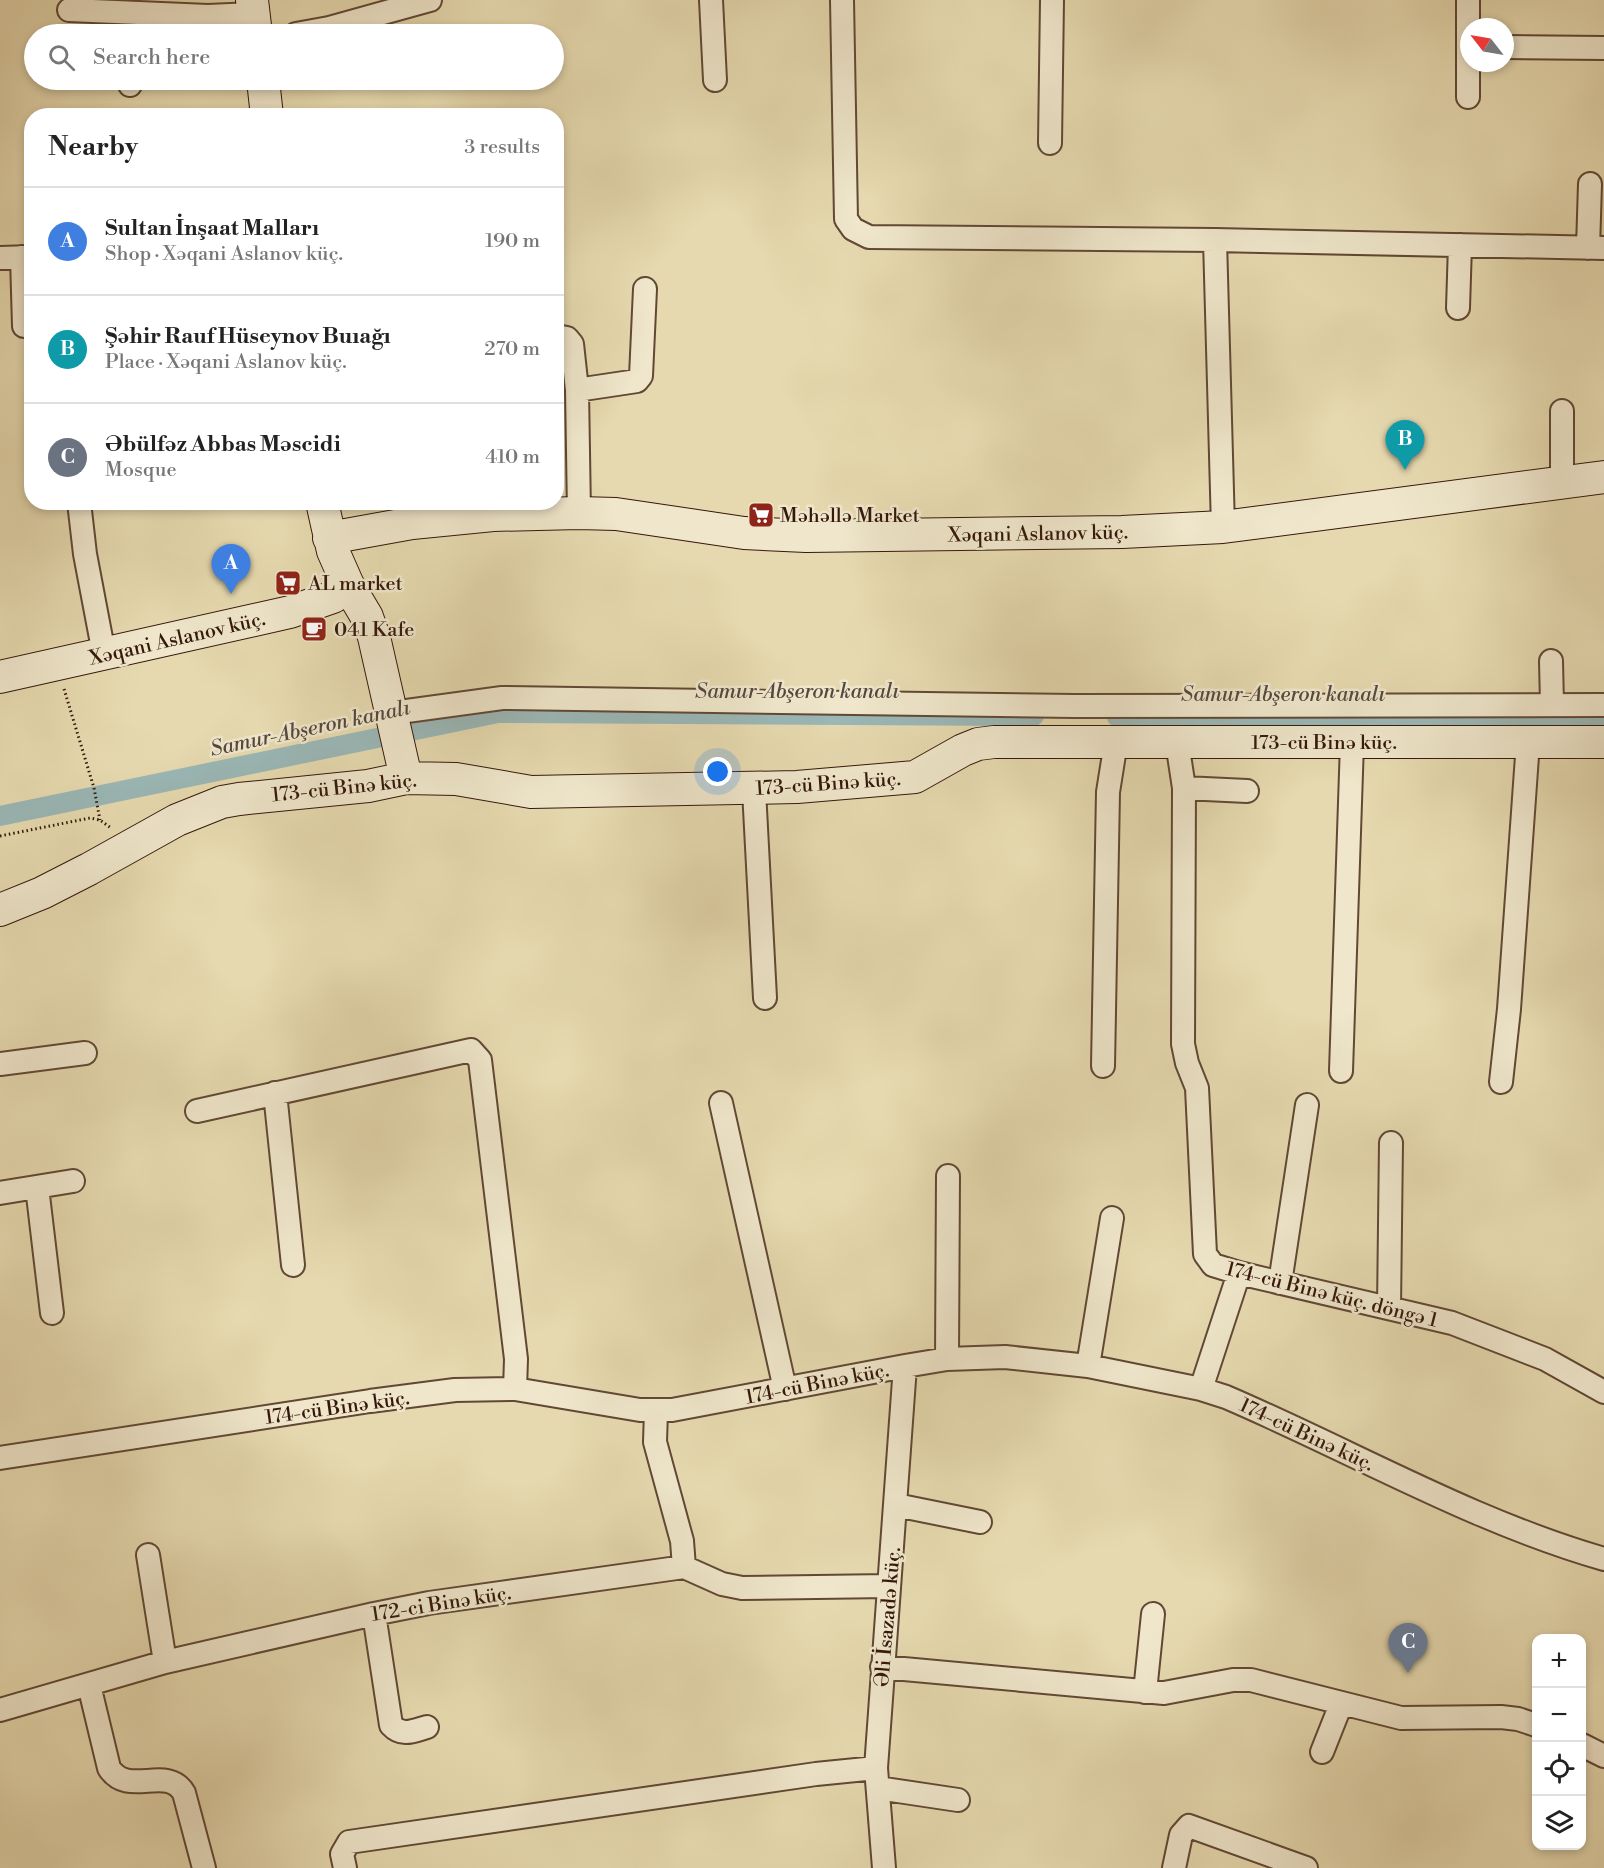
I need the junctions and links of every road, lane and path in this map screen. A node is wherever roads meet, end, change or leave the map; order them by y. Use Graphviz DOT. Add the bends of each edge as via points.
graph roads {
  1 [pos="430,0"];
  2 [pos="711,0"];
  3 [pos="842,0"];
  4 [pos="1052,0"];
  5 [pos="1468,0"];
  6 [pos="69,10"];
  7 [pos="254,16"];
  8 [pos="1468,18"];
  9 [pos="129,24"];
  10 [pos="343,24"];
  11 [pos="1514,47"];
  12 [pos="1604,48"];
  13 [pos="1468,72"];
  14 [pos="715,80"];
  15 [pos="263,90"];
  16 [pos="1468,97"];
  17 [pos="266,108"];
  18 [pos="1050,143"];
  19 [pos="1590,184"];
  20 [pos="1215,240"];
  21 [pos="1460,245"];
  22 [pos="1596,248"];
  23 [pos="18,257"];
  24 [pos="645,289"];
  25 [pos="1458,308"];
  26 [pos="24,326"];
  27 [pos="564,337"];
  28 [pos="577,390"];
  29 [pos="1562,411"];
  30 [pos="1604,477"];
  31 [pos="1562,483"];
  32 [pos="80,510"];
  33 [pos="324,510"];
  34 [pos="579,513"];
  35 [pos="1223,527"];
  36 [pos="329,538"];
  37 [pos="348,585"];
  38 [pos="104,654"];
  39 [pos="1551,661"];
  40 [pos="57,664"];
  41 [pos="0,677"];
  42 [pos="1552,705"];
  43 [pos="1604,705"];
  44 [pos="392,713"];
  45 [pos="1116,741"];
  46 [pos="1177,742"];
  47 [pos="1352,742"];
  48 [pos="1528,742"];
  49 [pos="1604,742"];
  50 [pos="406,778"];
  51 [pos="1184,788"];
  52 [pos="754,789"];
  53 [pos="1246,791"];
  54 [pos="100,820"];
  55 [pos="0,836"];
  56 [pos="128,846"];
  57 [pos="0,910"];
  58 [pos="765,998"];
  59 [pos="85,1053"];
  60 [pos="0,1064"];
  61 [pos="1103,1066"];
  62 [pos="1341,1071"];
  63 [pos="1501,1082"];
  64 [pos="275,1094"];
  65 [pos="721,1103"];
  66 [pos="1307,1105"];
  67 [pos="197,1111"];
  68 [pos="1391,1143"];
  69 [pos="948,1176"];
  70 [pos="73,1181"];
  71 [pos="37,1187"];
  72 [pos="0,1193"];
  73 [pos="1112,1218"];
  74 [pos="293,1265"];
  75 [pos="1239,1273"];
  76 [pos="1280,1283"];
  77 [pos="1389,1308"];
  78 [pos="52,1313"];
  79 [pos="947,1359"];
  80 [pos="906,1366"];
  81 [pos="1088,1366"];
  82 [pos="515,1389"];
  83 [pos="785,1389"];
  84 [pos="1201,1389"];
  85 [pos="1604,1392"];
  86 [pos="656,1411"];
  87 [pos="0,1458"];
  88 [pos="896,1505"];
  89 [pos="980,1522"];
  90 [pos="148,1555"];
  91 [pos="1604,1559"];
  92 [pos="684,1567"];
  93 [pos="889,1586"];
  94 [pos="374,1614"];
  95 [pos="1153,1614"];
  96 [pos="165,1662"];
  97 [pos="882,1667"];
  98 [pos="89,1685"];
  99 [pos="1145,1692"];
  100 [pos="1341,1704"];
  101 [pos="0,1710"];
  102 [pos="1532,1724"];
  103 [pos="427,1727"];
  104 [pos="1586,1747"];
  105 [pos="1322,1752"];
  106 [pos="1604,1755"];
  107 [pos="877,1778"];
  108 [pos="958,1800"];
  109 [pos="204,1868"];
  110 [pos="345,1868"];
  111 [pos="884,1868"];
  112 [pos="1174,1868"];
  113 [pos="1306,1868"];
  1 -- 10 [label="street"];
  2 -- 14 [label="street"];
  3 -- 20 [label="street" via="845,207 846,219 853,229 869,237"];
  4 -- 18 [label="street"];
  5 -- 8 [label="street"];
  6 -- 9 [label="street"];
  7 -- 9 [label="street"];
  11 -- 12 [label="street"];
  13 -- 16 [label="street"];
  15 -- 17 [label="street"];
  19 -- 22 [label="street"];
  20 -- 21 [label="street"];
  20 -- 35 [label="street"];
  21 -- 22 [label="street"];
  21 -- 25 [label="street"];
  23 -- 26 [label="street"];
  24 -- 28 [label="street" via="641,376 637,381"];
  27 -- 28 [label="street" via="572,344"];
  28 -- 34 [label="street"];
  29 -- 31 [label="street"];
  30 -- 31 [label="street, Xəqani Aslanov küç."];
  31 -- 35 [label="street, Xəqani Aslanov küç."];
  32 -- 38 [label="street"];
  33 -- 36 [label="street"];
  34 -- 35 [label="street, Xəqani Aslanov küç." via="616,514 744,533 806,536"];
  34 -- 36 [label="street, Xəqani Aslanov küç." via="493,515"];
  36 -- 37 [label="street"];
  37 -- 38 [label="street, Xəqani Aslanov küç." via="333,597 290,612"];
  37 -- 44 [label="street" via="367,617"];
  38 -- 40 [label="street, Xəqani Aslanov küç."];
  39 -- 42 [label="street"];
  40 -- 41 [label="street, Xəqani Aslanov küç."];
  40 -- 54 [label="path"];
  42 -- 43 [label="street"];
  42 -- 44 [label="street" via="1075,706 502,698"];
  44 -- 50 [label="street"];
  45 -- 46 [label="street, 173-cü Binə küç."];
  45 -- 52 [label="street, 173-cü Binə küç." via="986,743 963,750 915,777"];
  45 -- 61 [label="street" via="1108,792"];
  46 -- 47 [label="street, 173-cü Binə küç."];
  46 -- 51 [label="street, 174-cü Binə küç. döngə 1"];
  47 -- 48 [label="street, 173-cü Binə küç."];
  47 -- 62 [label="street"];
  48 -- 49 [label="street, 173-cü Binə küç."];
  48 -- 63 [label="street"];
  50 -- 52 [label="street, 173-cü Binə küç." via="456,779 531,792"];
  50 -- 56 [label="street, 173-cü Binə küç." via="368,786 222,802"];
  51 -- 53 [label="street"];
  51 -- 75 [label="street, 174-cü Binə küç. döngə 1" via="1183,1044 1197,1088 1205,1254 1214,1265"];
  52 -- 58 [label="street"];
  54 -- 55 [label="path" via="90,818"];
  54 -- 56 [label="path"];
  56 -- 57 [label="street, 173-cü Binə küç." via="61,883"];
  59 -- 60 [label="street"];
  64 -- 67 [label="street"];
  64 -- 74 [label="street"];
  64 -- 82 [label="street" via="471,1050 480,1060 516,1359"];
  65 -- 83 [label="street"];
  66 -- 76 [label="street"];
  68 -- 77 [label="street"];
  69 -- 79 [label="street"];
  70 -- 71 [label="street"];
  71 -- 72 [label="street"];
  71 -- 78 [label="street"];
  73 -- 81 [label="street"];
  75 -- 76 [label="street, 174-cü Binə küç. döngə 1"];
  75 -- 84 [label="street"];
  76 -- 77 [label="street, 174-cü Binə küç. döngə 1"];
  77 -- 85 [label="street, 174-cü Binə küç. döngə 1" via="1452,1323 1516,1347"];
  79 -- 80 [label="street, 174-cü Binə küç."];
  79 -- 81 [label="street, 174-cü Binə küç." via="1005,1357"];
  80 -- 83 [label="street, 174-cü Binə küç."];
  80 -- 88 [label="street, Əli İsazadə küç."];
  81 -- 84 [label="street, 174-cü Binə küç."];
  82 -- 86 [label="street, 174-cü Binə küç."];
  82 -- 87 [label="street, 174-cü Binə küç." via="455,1390 370,1401"];
  83 -- 86 [label="street, 174-cü Binə küç."];
  84 -- 91 [label="street, 174-cü Binə küç." via="1262,1412 1505,1525"];
  86 -- 92 [label="street" via="655,1442 682,1541"];
  88 -- 89 [label="street"];
  88 -- 93 [label="street, Əli İsazadə küç."];
  90 -- 96 [label="street"];
  92 -- 93 [label="street" via="722,1584 742,1588"];
  92 -- 94 [label="street, 172-ci Binə küç."];
  93 -- 97 [label="street, Əli İsazadə küç."];
  94 -- 96 [label="street, 172-ci Binə küç."];
  94 -- 103 [label="street" via="392,1725 405,1733"];
  95 -- 99 [label="street"];
  96 -- 98 [label="street, 172-ci Binə küç."];
  97 -- 99 [label="street"];
  97 -- 107 [label="street, Əli İsazadə küç."];
  98 -- 101 [label="street, 172-ci Binə küç."];
  98 -- 109 [label="street" via="109,1768 115,1777 125,1781 168,1780 179,1785"];
  99 -- 100 [label="street" via="1164,1693 1251,1680"];
  100 -- 102 [label="street" via="1401,1718 1501,1717"];
  100 -- 105 [label="street"];
  104 -- 106 [label="street"];
  107 -- 108 [label="street"];
  107 -- 110 [label="street" via="816,1774 349,1842 342,1854"];
  107 -- 111 [label="street, Əli İsazadə küç."];
  112 -- 113 [label="street" via="1181,1835 1189,1826"];
}
